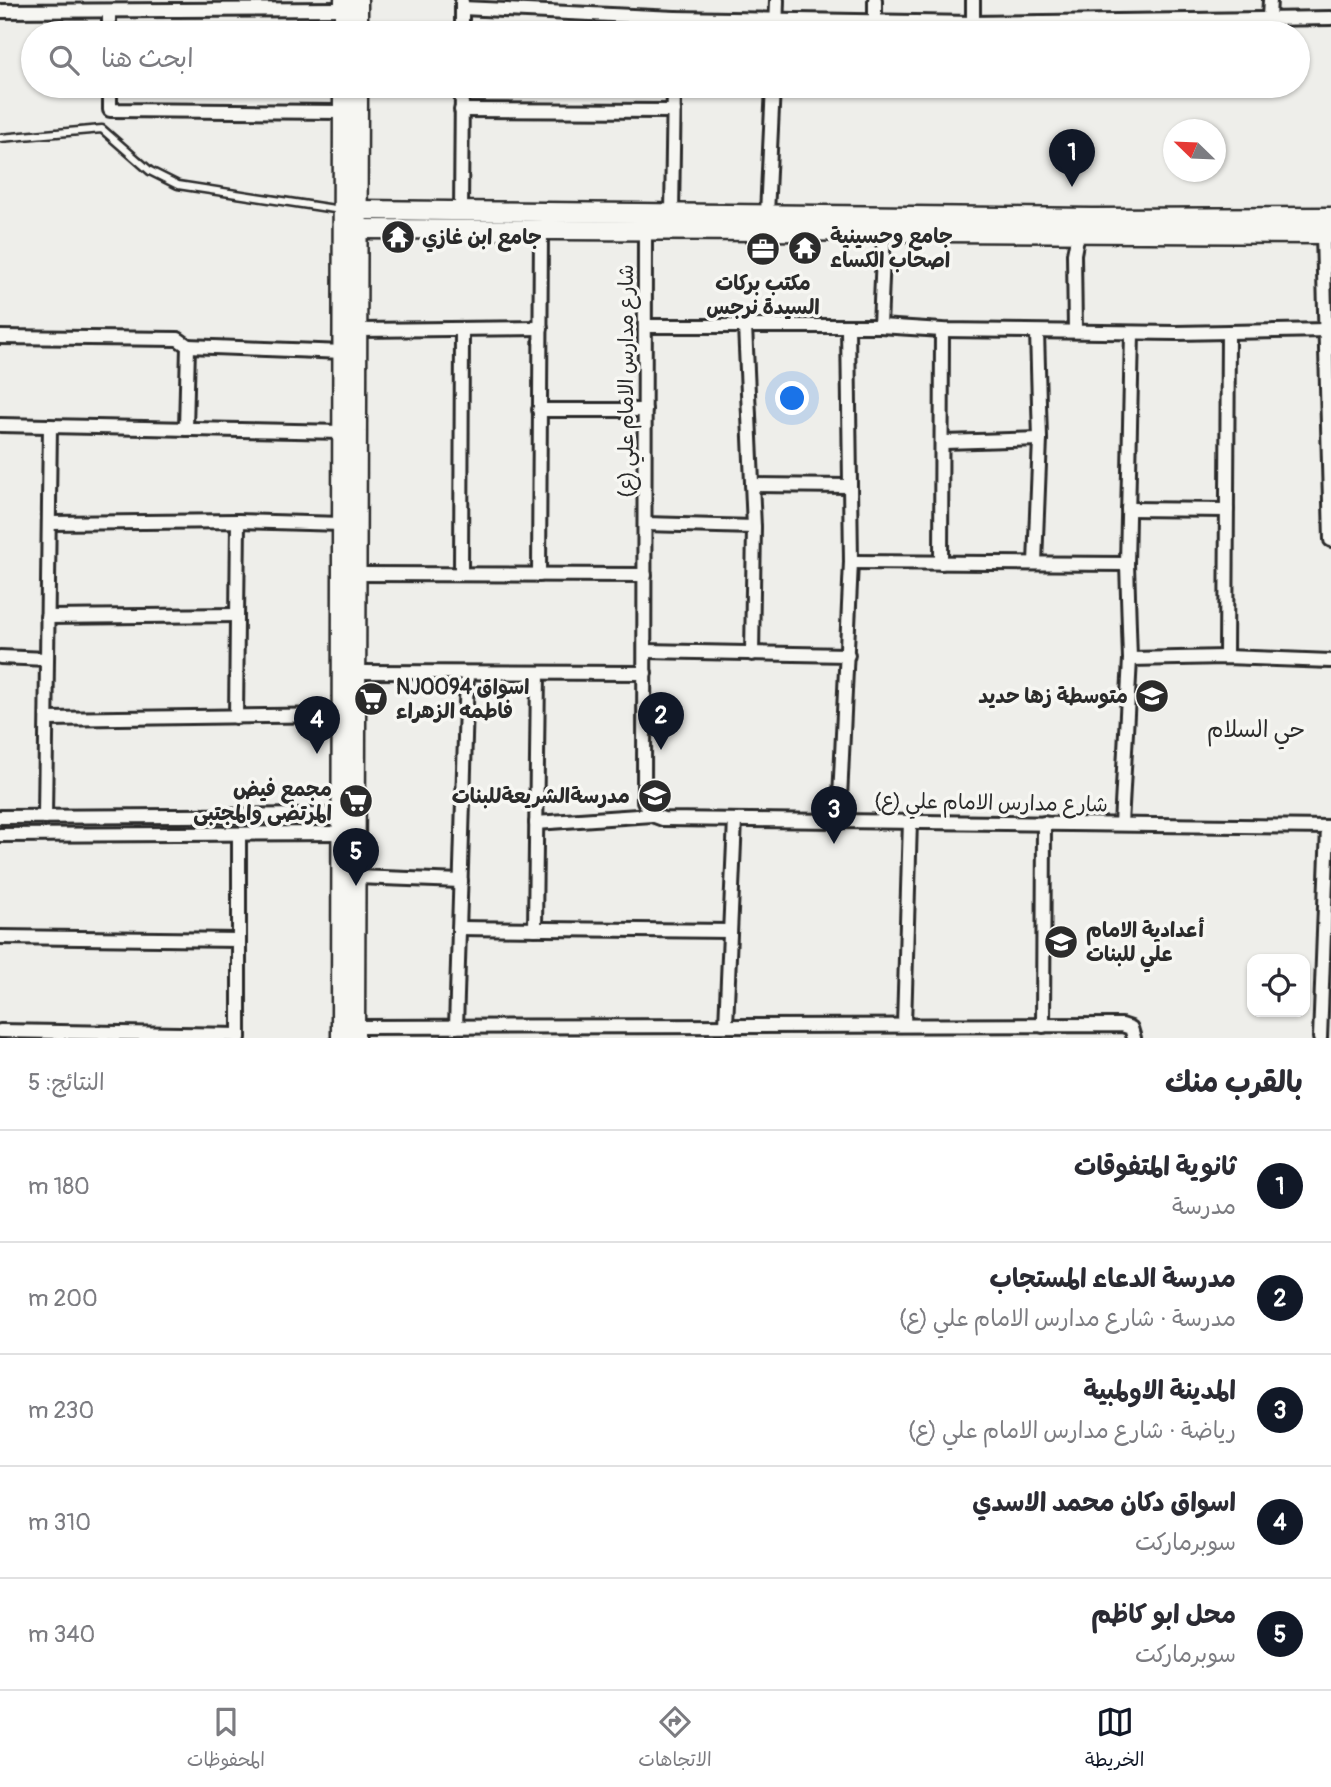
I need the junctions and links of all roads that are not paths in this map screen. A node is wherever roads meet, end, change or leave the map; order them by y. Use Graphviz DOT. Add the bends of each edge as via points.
graph roads {
  1 [pos="777,0"];
  2 [pos="875,0"];
  3 [pos="973,0"];
  4 [pos="1270,0"];
  5 [pos="349,3"];
  6 [pos="246,4"];
  7 [pos="462,4"];
  8 [pos="0,11"];
  9 [pos="109,12"];
  10 [pos="1269,16"];
  11 [pos="675,18"];
  12 [pos="777,18"];
  13 [pos="1331,18"];
  14 [pos="875,20"];
  15 [pos="109,21"];
  16 [pos="346,21"];
  17 [pos="354,21"];
  18 [pos="777,21"];
  19 [pos="907,21"];
  20 [pos="972,21"];
  21 [pos="1057,21"];
  22 [pos="110,98"];
  23 [pos="343,98"];
  24 [pos="357,98"];
  25 [pos="462,98"];
  26 [pos="674,98"];
  27 [pos="773,98"];
  28 [pos="461,110"];
  29 [pos="674,111"];
  30 [pos="343,112"];
  31 [pos="0,138"];
  32 [pos="351,210"];
  33 [pos="461,212"];
  34 [pos="672,213"];
  35 [pos="767,214"];
  36 [pos="1331,217"];
  37 [pos="359,229"];
  38 [pos="541,229"];
  39 [pos="645,230"];
  40 [pos="884,231"];
  41 [pos="1078,233"];
  42 [pos="1327,234"];
  43 [pos="352,303"];
  44 [pos="645,326"];
  45 [pos="745,326"];
  46 [pos="880,326"];
  47 [pos="848,327"];
  48 [pos="541,328"];
  49 [pos="359,330"];
  50 [pos="461,330"];
  51 [pos="942,330"];
  52 [pos="1327,330"];
  53 [pos="1075,331"];
  54 [pos="1037,332"];
  55 [pos="1132,332"];
  56 [pos="1228,333"];
  57 [pos="0,337"];
  58 [pos="188,346"];
  59 [pos="344,352"];
  60 [pos="539,410"];
  61 [pos="645,410"];
  62 [pos="0,425"];
  63 [pos="50,426"];
  64 [pos="186,429"];
  65 [pos="344,432"];
  66 [pos="1040,439"];
  67 [pos="944,442"];
  68 [pos="1330,465"];
  69 [pos="752,485"];
  70 [pos="850,486"];
  71 [pos="1128,509"];
  72 [pos="1227,510"];
  73 [pos="238,521"];
  74 [pos="49,523"];
  75 [pos="342,524"];
  76 [pos="645,524"];
  77 [pos="754,527"];
  78 [pos="1331,540"];
  79 [pos="851,562"];
  80 [pos="941,563"];
  81 [pos="1035,563"];
  82 [pos="1127,564"];
  83 [pos="357,574"];
  84 [pos="461,574"];
  85 [pos="539,575"];
  86 [pos="645,575"];
  87 [pos="237,615"];
  88 [pos="47,617"];
  89 [pos="645,651"];
  90 [pos="752,654"];
  91 [pos="848,655"];
  92 [pos="0,657"];
  93 [pos="1226,657"];
  94 [pos="47,659"];
  95 [pos="1130,659"];
  96 [pos="1331,661"];
  97 [pos="358,672"];
  98 [pos="467,673"];
  99 [pos="538,673"];
  100 [pos="645,673"];
  101 [pos="343,715"];
  102 [pos="236,717"];
  103 [pos="47,719"];
  104 [pos="652,815"];
  105 [pos="0,817"];
  106 [pos="45,817"];
  107 [pos="735,820"];
  108 [pos="839,820"];
  109 [pos="910,821"];
  110 [pos="1044,823"];
  111 [pos="341,824"];
  112 [pos="536,824"];
  113 [pos="1121,824"];
  114 [pos="1329,827"];
  115 [pos="0,835"];
  116 [pos="239,836"];
  117 [pos="357,877"];
  118 [pos="461,881"];
  119 [pos="458,928"];
  120 [pos="536,929"];
  121 [pos="730,931"];
  122 [pos="0,937"];
  123 [pos="239,940"];
  124 [pos="1326,1020"];
  125 [pos="726,1025"];
  126 [pos="904,1025"];
  127 [pos="1043,1026"];
  128 [pos="456,1027"];
  129 [pos="0,1031"];
  130 [pos="859,1031"];
  131 [pos="618,1032"];
  132 [pos="350,1034"];
  133 [pos="239,1036"];
  134 [pos="1134,1038"];
  135 [pos="1320,1038"];
  1 -- 12 [label="street"];
  2 -- 14 [label="street"];
  3 -- 20 [label="street"];
  4 -- 10 [label="street"];
  5 -- 6 [label="street"];
  5 -- 16 [label="street"];
  5 -- 17 [label="street"];
  6 -- 9 [label="street"];
  7 -- 11 [label="street"];
  8 -- 9 [label="street"];
  9 -- 15 [label="street"];
  10 -- 13 [label="street"];
  10 -- 21 [label="street"];
  11 -- 12 [label="street"];
  12 -- 14 [label="street"];
  12 -- 18 [label="street"];
  14 -- 19 [label="street"];
  22 -- 30 [label="street" via="110,110"];
  23 -- 30 [label="street"];
  24 -- 32 [label="street"];
  25 -- 28 [label="street"];
  26 -- 29 [label="street"];
  27 -- 35 [label="street"];
  28 -- 29 [label="street"];
  28 -- 33 [label="street"];
  29 -- 34 [label="street"];
  30 -- 32 [label="street"];
  31 -- 32 [label="lane" via="102,130 150,171 178,185"];
  32 -- 33 [label="street"];
  32 -- 37 [label="street"];
  32 -- 43 [label="street"];
  33 -- 34 [label="street"];
  34 -- 35 [label="street"];
  35 -- 36 [label="street"];
  37 -- 38 [label="street"];
  37 -- 43 [label="street"];
  38 -- 39 [label="street"];
  38 -- 48 [label="street"];
  39 -- 40 [label="street"];
  39 -- 44 [label="street, شارع مدارس الامام علي (ع)"];
  40 -- 41 [label="street"];
  40 -- 46 [label="street"];
  41 -- 42 [label="street"];
  41 -- 53 [label="street"];
  42 -- 52 [label="street"];
  43 -- 49 [label="street"];
  43 -- 59 [label="street"];
  44 -- 45 [label="street"];
  44 -- 61 [label="street, شارع مدارس الامام علي (ع)"];
  45 -- 47 [label="street"];
  45 -- 69 [label="street"];
  46 -- 47 [label="street"];
  46 -- 51 [label="street"];
  47 -- 70 [label="street"];
  48 -- 50 [label="street"];
  48 -- 60 [label="street"];
  49 -- 50 [label="street"];
  49 -- 83 [label="street"];
  50 -- 84 [label="street"];
  51 -- 54 [label="street"];
  51 -- 67 [label="street"];
  52 -- 56 [label="street"];
  52 -- 68 [label="street"];
  53 -- 54 [label="street"];
  53 -- 55 [label="street"];
  54 -- 66 [label="street"];
  55 -- 56 [label="street"];
  55 -- 71 [label="street"];
  56 -- 72 [label="street"];
  57 -- 58 [label="street" via="178,339"];
  58 -- 59 [label="street"];
  58 -- 64 [label="street"];
  59 -- 65 [label="street"];
  60 -- 61 [label="street"];
  60 -- 85 [label="street"];
  61 -- 76 [label="street, شارع مدارس الامام علي (ع)"];
  62 -- 63 [label="street"];
  63 -- 64 [label="street"];
  63 -- 74 [label="street"];
  64 -- 65 [label="street"];
  65 -- 75 [label="street"];
  66 -- 67 [label="street"];
  66 -- 81 [label="street"];
  67 -- 80 [label="street"];
  68 -- 78 [label="street"];
  69 -- 70 [label="street"];
  69 -- 77 [label="street"];
  70 -- 79 [label="street"];
  71 -- 72 [label="street"];
  71 -- 82 [label="street"];
  72 -- 93 [label="street"];
  73 -- 74 [label="street"];
  73 -- 75 [label="street"];
  73 -- 87 [label="street"];
  74 -- 88 [label="street"];
  75 -- 101 [label="street"];
  76 -- 77 [label="street"];
  76 -- 86 [label="street, شارع مدارس الامام علي (ع)"];
  77 -- 90 [label="street"];
  79 -- 80 [label="street"];
  79 -- 91 [label="street"];
  80 -- 81 [label="street"];
  81 -- 82 [label="street"];
  82 -- 95 [label="street"];
  83 -- 84 [label="street"];
  83 -- 97 [label="street"];
  84 -- 85 [label="street"];
  85 -- 86 [label="street"];
  86 -- 89 [label="street, شارع مدارس الامام علي (ع)"];
  87 -- 88 [label="street"];
  87 -- 102 [label="street"];
  88 -- 94 [label="street"];
  89 -- 90 [label="street"];
  89 -- 100 [label="street, شارع مدارس الامام علي (ع)"];
  90 -- 91 [label="street"];
  91 -- 108 [label="street"];
  92 -- 94 [label="street"];
  93 -- 95 [label="street"];
  93 -- 96 [label="street"];
  94 -- 103 [label="street"];
  95 -- 113 [label="street"];
  97 -- 98 [label="street"];
  97 -- 117 [label="street"];
  98 -- 99 [label="street"];
  98 -- 118 [label="street"];
  99 -- 100 [label="street"];
  99 -- 112 [label="street"];
  100 -- 104 [label="street, شارع مدارس الامام علي (ع)" via="644,801"];
  101 -- 102 [label="street"];
  101 -- 111 [label="street"];
  102 -- 103 [label="street"];
  103 -- 106 [label="street"];
  104 -- 107 [label="street, شارع مدارس الامام علي (ع)" via="663,820"];
  104 -- 112 [label="street"];
  105 -- 106 [label="street"];
  106 -- 111 [label="street"];
  107 -- 108 [label="street, شارع مدارس الامام علي (ع)"];
  107 -- 121 [label="street"];
  108 -- 109 [label="street, شارع مدارس الامام علي (ع)"];
  109 -- 110 [label="street, شارع مدارس الامام علي (ع)"];
  109 -- 126 [label="street"];
  110 -- 113 [label="street, شارع مدارس الامام علي (ع)"];
  110 -- 127 [label="street"];
  111 -- 116 [label="street"];
  111 -- 132 [label="street"];
  112 -- 120 [label="street"];
  113 -- 114 [label="street, شارع مدارس الامام علي (ع)"];
  114 -- 124 [label="street"];
  115 -- 116 [label="street"];
  116 -- 123 [label="street"];
  117 -- 118 [label="street"];
  117 -- 132 [label="street"];
  118 -- 119 [label="street"];
  119 -- 120 [label="street"];
  119 -- 128 [label="street"];
  120 -- 121 [label="street"];
  121 -- 125 [label="street"];
  122 -- 123 [label="street"];
  123 -- 133 [label="street"];
  124 -- 135 [label="street"];
  125 -- 130 [label="street"];
  125 -- 131 [label="street"];
  126 -- 127 [label="street"];
  126 -- 130 [label="street"];
  127 -- 134 [label="street" via="1122,1025 1131,1028"];
  128 -- 131 [label="street"];
  128 -- 132 [label="street"];
  129 -- 133 [label="street"];
}
